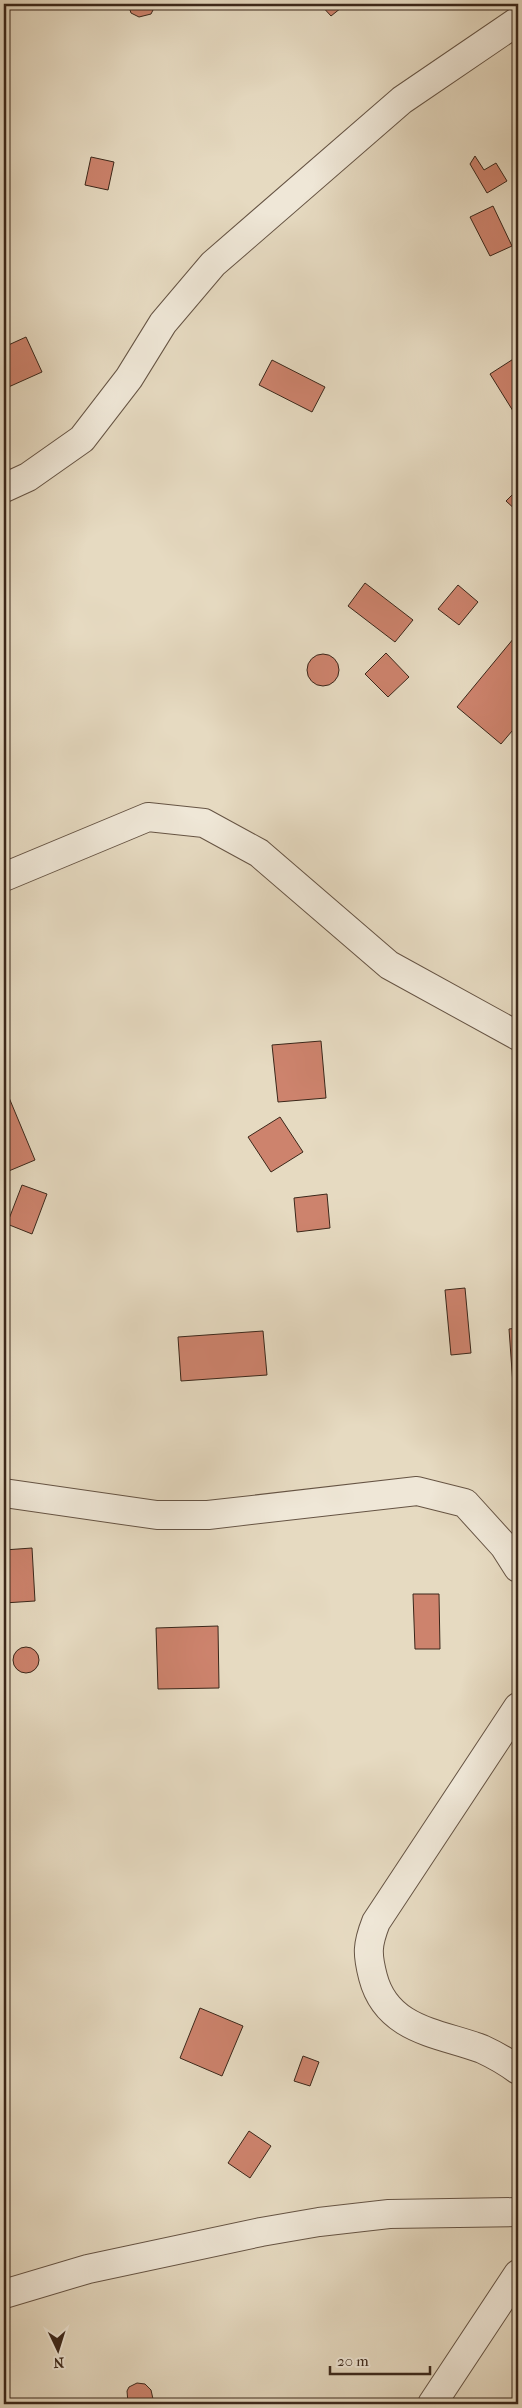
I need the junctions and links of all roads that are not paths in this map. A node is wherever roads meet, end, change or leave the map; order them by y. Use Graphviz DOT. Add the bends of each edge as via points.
graph roads {
  1 [pos="518,21"];
  2 [pos="4,488"];
  3 [pos="4,877"];
  4 [pos="518,1036"];
  5 [pos="4,1493"];
  6 [pos="518,1568"];
  7 [pos="518,1707"];
  8 [pos="518,2070"];
  9 [pos="518,2212"];
  10 [pos="518,2274"];
  11 [pos="4,2294"];
  12 [pos="432,2404"];
  1 -- 2 [label="street" via="402,100 213,264 163,323 129,378 82,439 28,477"];
  3 -- 4 [label="street" via="148,817 204,823 259,853 389,965"];
  5 -- 6 [label="street" via="157,1515 208,1515 417,1491 465,1503 504,1546"];
  7 -- 8 [label="street" via="376,1922 369,1940 368,1958 378,1991 386,2004 402,2018 431,2034 480,2049"];
  9 -- 11 [label="street" via="389,2214 319,2222 88,2269"];
  10 -- 12 [label="street"];
}
